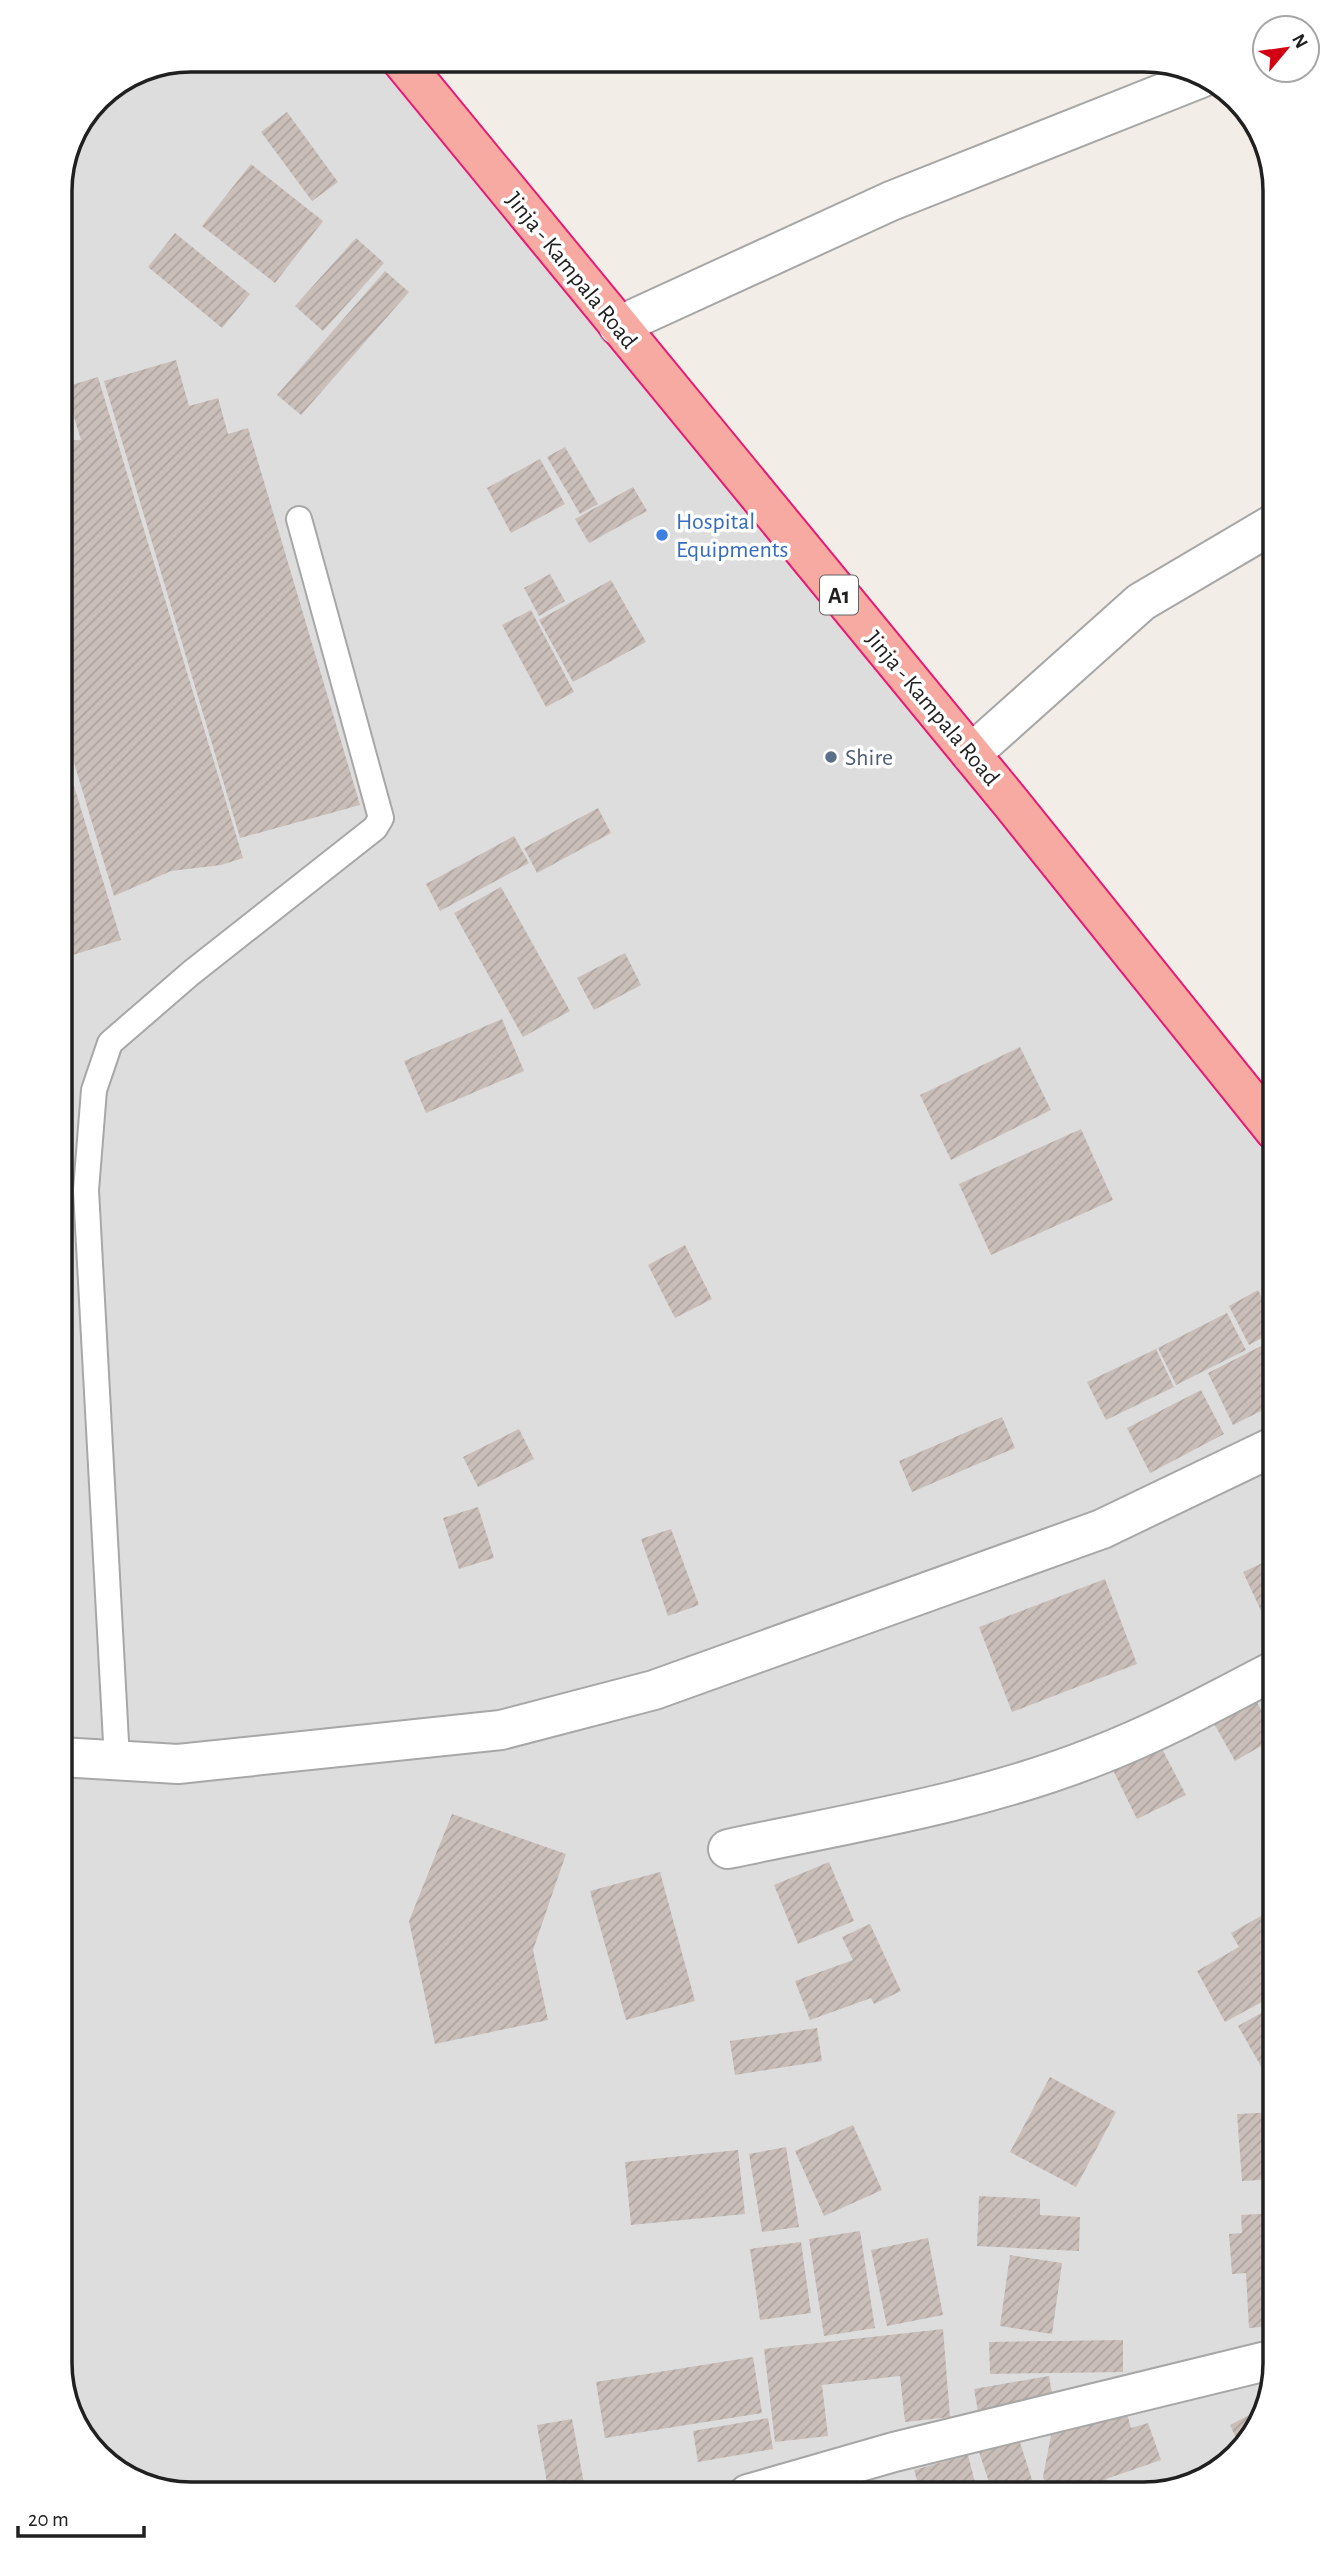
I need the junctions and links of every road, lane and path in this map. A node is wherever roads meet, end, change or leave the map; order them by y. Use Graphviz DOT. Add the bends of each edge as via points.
graph roads {
  1 [pos="411,72"];
  2 [pos="1191,82"];
  3 [pos="618,327"];
  4 [pos="299,519"];
  5 [pos="1263,531"];
  6 [pos="971,754"];
  7 [pos="1263,1115"];
  8 [pos="1263,1452"];
  9 [pos="1263,1677"];
  10 [pos="72,1758"];
  11 [pos="117,1760"];
  12 [pos="728,1849"];
  13 [pos="1263,2362"];
  14 [pos="790,2482"];
  1 -- 3 [label="highway, Jinja - Kampala Road / A1"];
  2 -- 3 [label="street" via="891,201"];
  3 -- 6 [label="highway, Jinja - Kampala Road / A1"];
  4 -- 11 [label="lane" via="381,818 376,828 191,973 110,1043 94,1090 86,1190"];
  5 -- 6 [label="street" via="1141,602"];
  6 -- 7 [label="highway, Jinja - Kampala Road / A1"];
  8 -- 11 [label="street" via="1102,1529 654,1690 501,1730 178,1764"];
  9 -- 12 [label="street" via="1093,1758 982,1793"];
  10 -- 11 [label="street"];
  13 -- 14 [label="street"];
}
